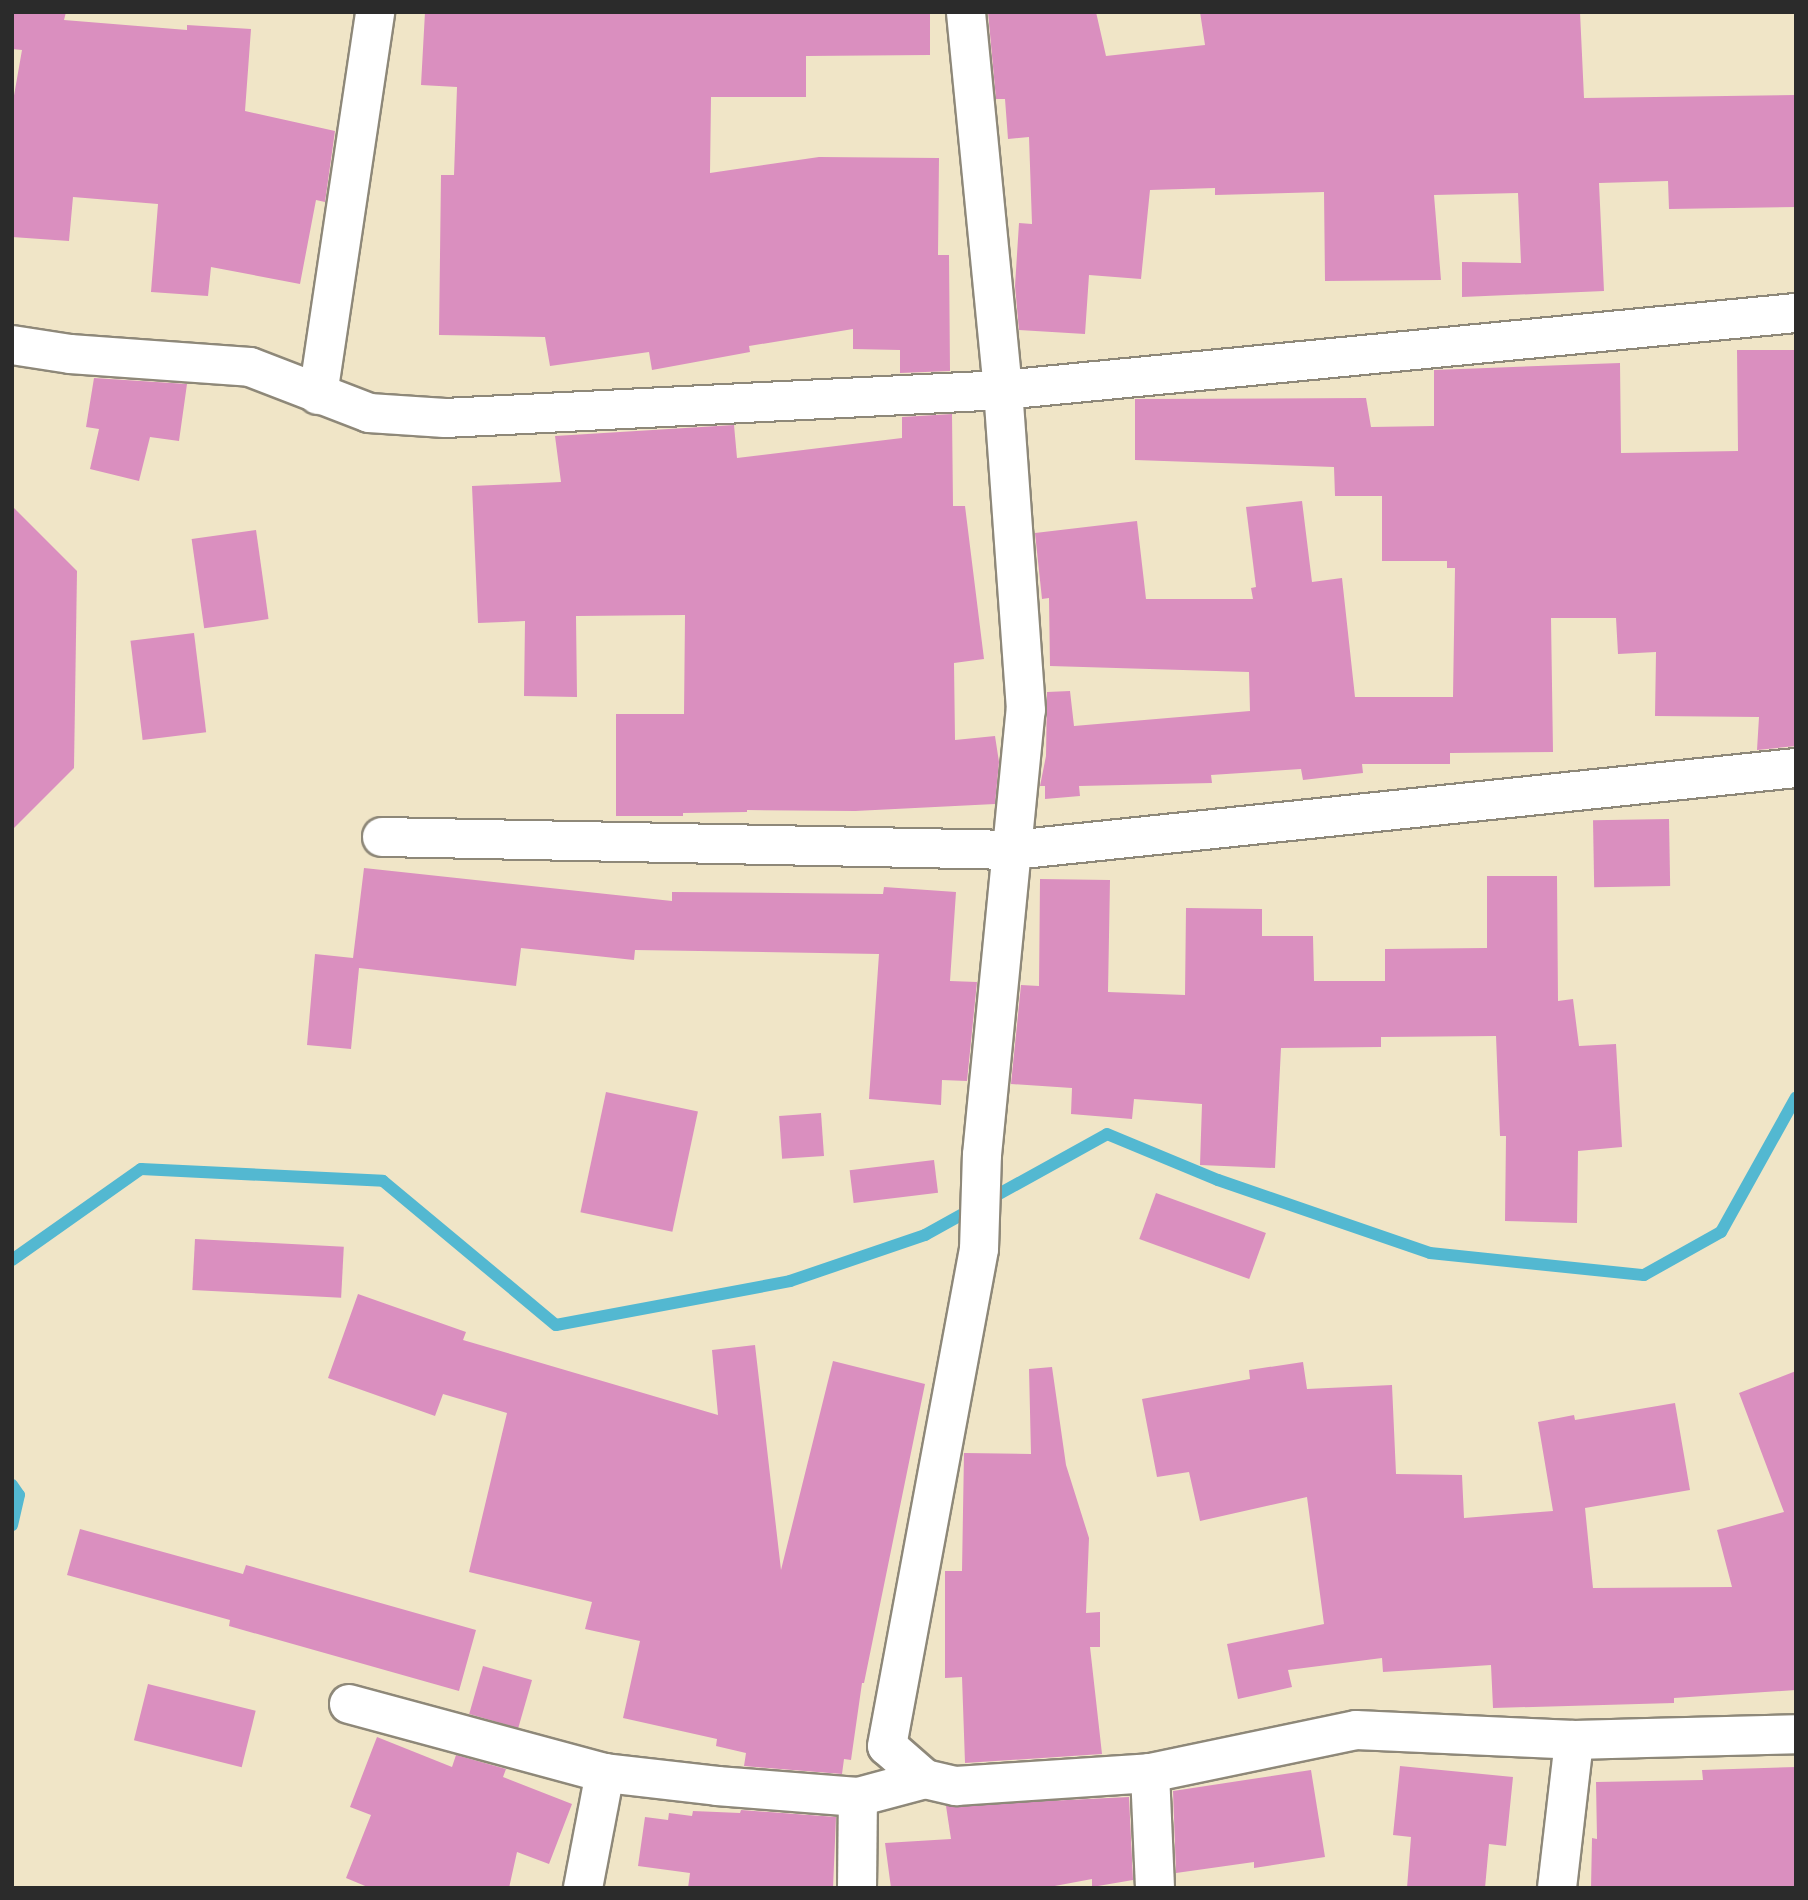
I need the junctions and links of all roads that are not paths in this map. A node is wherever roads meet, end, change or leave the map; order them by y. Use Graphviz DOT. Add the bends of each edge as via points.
graph roads {
  1 [pos="375,12"];
  2 [pos="966,12"];
  3 [pos="1796,313"];
  4 [pos="12,345"];
  5 [pos="1003,390"];
  6 [pos="318,395"];
  7 [pos="1796,768"];
  8 [pos="382,837"];
  9 [pos="1013,850"];
  10 [pos="349,1704"];
  11 [pos="1796,1734"];
  12 [pos="1574,1740"];
  13 [pos="605,1773"];
  14 [pos="1150,1773"];
  15 [pos="925,1779"];
  16 [pos="858,1797"];
  17 [pos="583,1888"];
  18 [pos="857,1888"];
  19 [pos="1155,1888"];
  20 [pos="1557,1888"];
  1 -- 6 [label="street"];
  2 -- 5 [label="street"];
  3 -- 5 [label="street"];
  4 -- 6 [label="street" via="70,354 250,367"];
  5 -- 6 [label="street" via="445,418 369,413"];
  5 -- 9 [label="street" via="1026,710"];
  7 -- 9 [label="street"];
  8 -- 9 [label="street"];
  9 -- 15 [label="street" via="982,1154 979,1250 887,1746"];
  10 -- 13 [label="street"];
  11 -- 12 [label="street"];
  12 -- 14 [label="street" via="1356,1730"];
  12 -- 20 [label="street"];
  13 -- 16 [label="street"];
  13 -- 17 [label="street"];
  14 -- 15 [label="street" via="956,1786"];
  14 -- 19 [label="street"];
  15 -- 16 [label="street"];
  16 -- 18 [label="street"];
}
